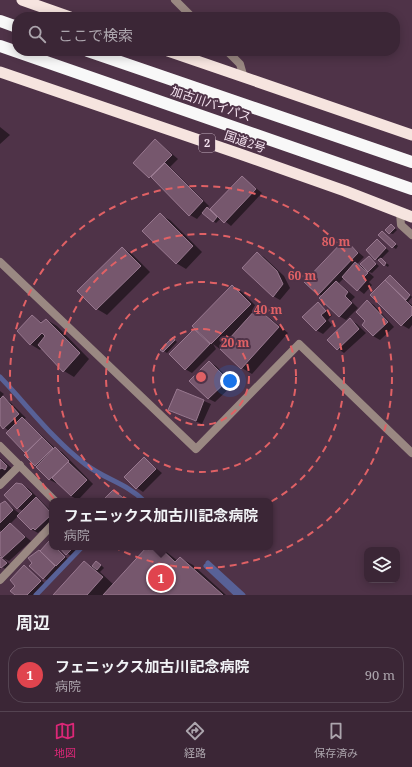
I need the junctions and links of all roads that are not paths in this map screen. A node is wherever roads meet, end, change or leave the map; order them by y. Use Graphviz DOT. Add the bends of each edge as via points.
graph roads {
  1 [pos="22,0"];
  2 [pos="175,0"];
  3 [pos="56,12"];
  4 [pos="187,12"];
  5 [pos="0,21"];
  6 [pos="12,25"];
  7 [pos="0,46"];
  8 [pos="12,50"];
  9 [pos="29,56"];
  10 [pos="103,56"];
  11 [pos="182,56"];
  12 [pos="232,56"];
  13 [pos="0,72"];
  14 [pos="244,78"];
  15 [pos="412,135"];
  16 [pos="412,162"];
  17 [pos="412,189"];
  18 [pos="400,213"];
  19 [pos="412,217"];
  20 [pos="412,235"];
  21 [pos="0,262"];
  22 [pos="0,446"];
  23 [pos="412,453"];
  24 [pos="20,465"];
  25 [pos="0,485"];
  26 [pos="52,498"];
  27 [pos="49,528"];
  28 [pos="0,580"];
  1 -- 3 [label="highway"];
  2 -- 4 [label="street"];
  5 -- 6 [label="highway"];
  7 -- 8 [label="highway, 加古川バイパス / 2"];
  9 -- 17 [label="highway, 加古川バイパス / 2"];
  10 -- 16 [label="highway, 加古川バイパス"];
  11 -- 14 [label="highway"];
  12 -- 14 [label="street" via="240,64"];
  13 -- 18 [label="highway, 国道2号 / 2" via="247,156"];
  14 -- 15 [label="highway"];
  18 -- 19 [label="highway, 国道2号 / 2"];
  18 -- 20 [label="street" via="401,224"];
  21 -- 23 [label="street" via="196,449 299,344"];
  22 -- 24 [label="street"];
  24 -- 25 [label="street"];
  24 -- 26 [label="street"];
  27 -- 28 [label="street"];
}
